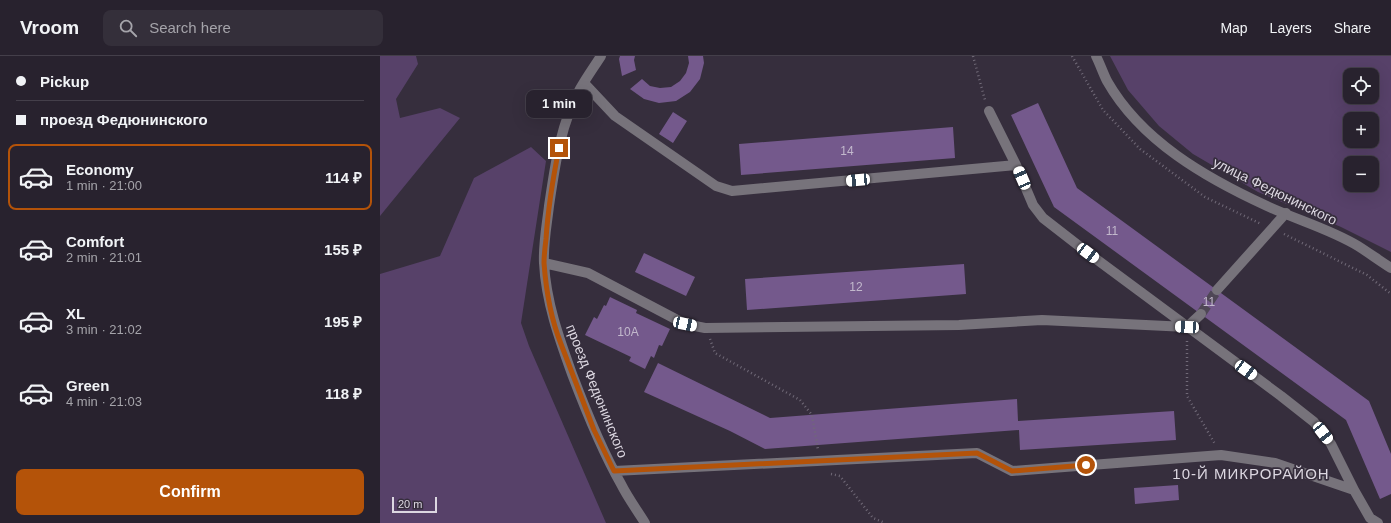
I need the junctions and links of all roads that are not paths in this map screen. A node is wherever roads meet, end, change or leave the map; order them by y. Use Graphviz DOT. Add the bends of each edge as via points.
graph roads {
  1 [pos="601,56"];
  2 [pos="1096,56"];
  3 [pos="584,83"];
  4 [pos="990,112"];
  5 [pos="1016,165"];
  6 [pos="1286,213"];
  7 [pos="544,262"];
  8 [pos="1391,268"];
  9 [pos="1217,290"];
  10 [pos="1201,314"];
  11 [pos="1187,327"];
  12 [pos="614,471"];
  13 [pos="1354,490"];
  14 [pos="645,523"];
  15 [pos="1378,523"];
  1 -- 3 [label="street, проезд Федюнинского"];
  2 -- 6 [label="street, улица Федюнинского" via="1107,81 1126,108 1155,138 1182,160 1222,183"];
  3 -- 5 [label="street" via="615,116 716,186 732,192"];
  3 -- 7 [label="street, проезд Федюнинского" via="561,135 547,224"];
  4 -- 5 [label="street"];
  5 -- 11 [label="street" via="1033,205 1043,218"];
  6 -- 8 [label="street, улица Федюнинского" via="1357,246"];
  6 -- 9 [label="street"];
  7 -- 11 [label="street" via="588,273 685,324 705,328 959,325 1042,320"];
  7 -- 12 [label="street, проезд Федюнинского" via="548,297 556,331 594,430"];
  10 -- 11 [label="street"];
  11 -- 13 [label="street" via="1314,422 1331,444"];
  12 -- 13 [label="street" via="977,453 1012,471 1221,455 1274,463"];
  12 -- 14 [label="street, проезд Федюнинского"];
  13 -- 15 [label="street" via="1370,518"];
}
